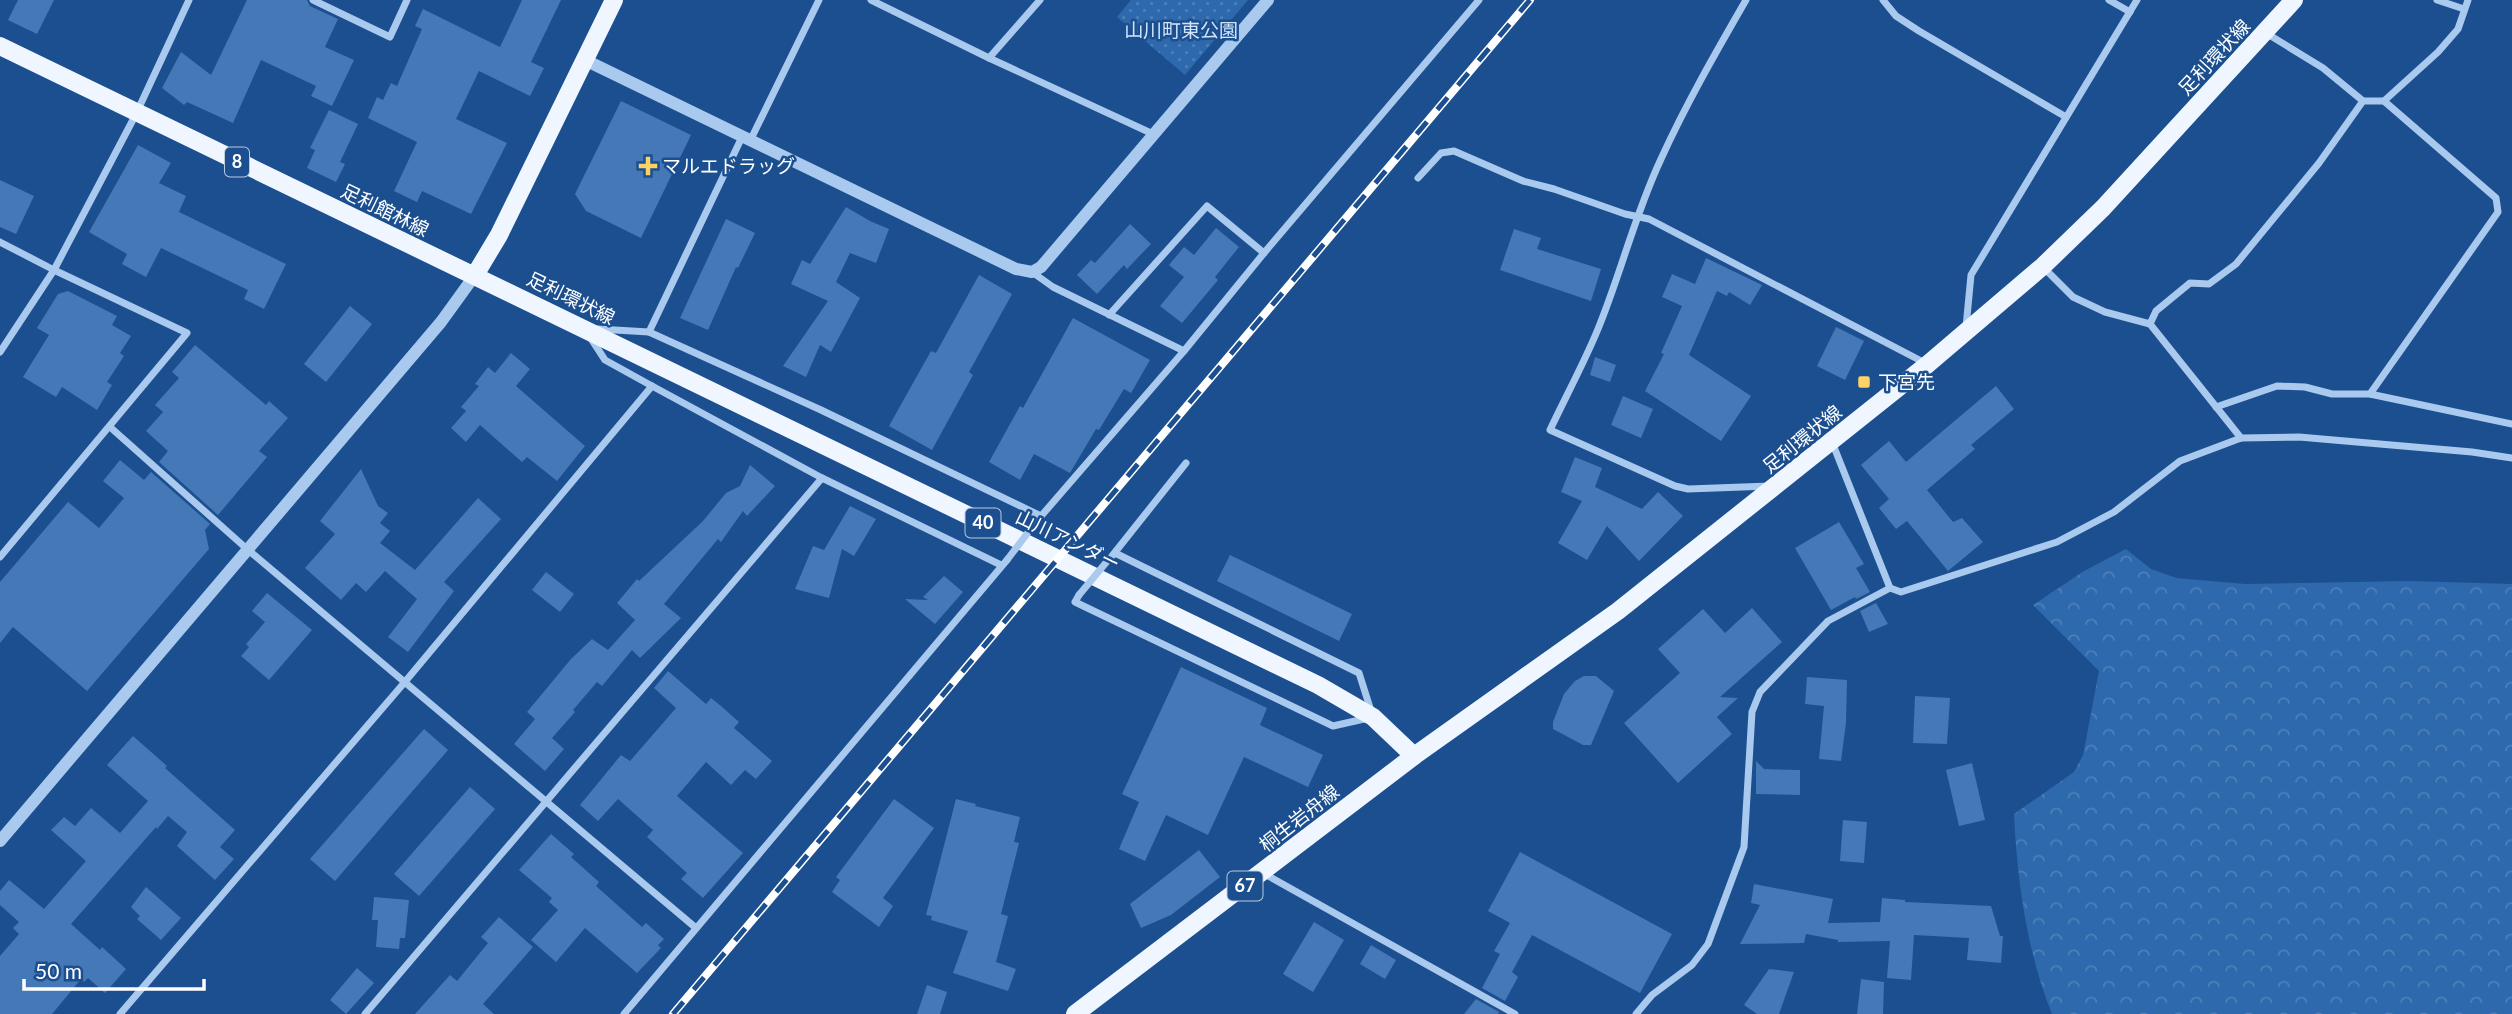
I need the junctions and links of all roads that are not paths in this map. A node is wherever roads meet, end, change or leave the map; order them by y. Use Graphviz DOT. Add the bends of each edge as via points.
graph roads {
  1 [pos="189,0"];
  2 [pos="313,0"];
  3 [pos="407,0"];
  4 [pos="614,0"];
  5 [pos="819,0"];
  6 [pos="872,0"];
  7 [pos="1040,0"];
  8 [pos="1268,0"];
  9 [pos="1479,0"];
  10 [pos="1746,0"];
  11 [pos="1883,0"];
  12 [pos="2109,0"];
  13 [pos="2137,0"];
  14 [pos="2294,0"];
  15 [pos="2437,0"];
  16 [pos="2468,0"];
  17 [pos="2463,9"];
  18 [pos="2130,12"];
  19 [pos="2266,32"];
  20 [pos="0,46"];
  21 [pos="989,58"];
  22 [pos="585,60"];
  23 [pos="2363,101"];
  24 [pos="2385,102"];
  25 [pos="136,114"];
  26 [pos="2066,117"];
  27 [pos="1153,134"];
  28 [pos="746,139"];
  29 [pos="1418,178"];
  30 [pos="1637,217"];
  31 [pos="0,242"];
  32 [pos="1264,253"];
  33 [pos="2043,266"];
  34 [pos="54,270"];
  35 [pos="1032,272"];
  36 [pos="475,275"];
  37 [pos="1109,315"];
  38 [pos="2150,324"];
  39 [pos="583,328"];
  40 [pos="649,332"];
  41 [pos="1965,333"];
  42 [pos="1184,351"];
  43 [pos="0,352"];
  44 [pos="649,359"];
  45 [pos="1928,365"];
  46 [pos="652,386"];
  47 [pos="2370,394"];
  48 [pos="2216,407"];
  49 [pos="2512,424"];
  50 [pos="110,427"];
  51 [pos="2241,438"];
  52 [pos="1832,442"];
  53 [pos="2512,458"];
  54 [pos="1186,463"];
  55 [pos="822,478"];
  56 [pos="1777,486"];
  57 [pos="1039,519"];
  58 [pos="247,549"];
  59 [pos="1112,556"];
  60 [pos="0,557"];
  61 [pos="1004,562"];
  62 [pos="1890,588"];
  63 [pos="404,683"];
  64 [pos="1373,716"];
  65 [pos="1414,756"];
  66 [pos="545,801"];
  67 [pos="0,841"];
  68 [pos="1263,873"];
  69 [pos="696,928"];
  70 [pos="120,1014"];
  71 [pos="365,1014"];
  72 [pos="624,1014"];
  73 [pos="1075,1014"];
  74 [pos="1515,1014"];
  75 [pos="1636,1014"];
  1 -- 25 [label="street"];
  2 -- 3 [label="street" via="390,37"];
  4 -- 22 [label="main road"];
  5 -- 28 [label="street"];
  6 -- 21 [label="street"];
  7 -- 21 [label="street"];
  8 -- 27 [label="street"];
  9 -- 32 [label="street"];
  10 -- 30 [label="street" via="1696,88"];
  11 -- 26 [label="street" via="1896,16 1919,31"];
  12 -- 18 [label="street"];
  13 -- 18 [label="street"];
  14 -- 19 [label="main road, 足利環状線"];
  15 -- 17 [label="street"];
  16 -- 17 [label="street"];
  17 -- 24 [label="street" via="2458,29"];
  18 -- 26 [label="street"];
  19 -- 23 [label="street" via="2323,68"];
  19 -- 33 [label="main road, 足利環状線" via="2104,208"];
  20 -- 25 [label="main road, 足利館林線 / 8"];
  21 -- 27 [label="street"];
  22 -- 28 [label="street"];
  22 -- 36 [label="main road"];
  23 -- 24 [label="street"];
  23 -- 38 [label="street" via="2236,264 2209,284 2190,283 2156,311"];
  24 -- 47 [label="street" via="2496,198 2498,212"];
  25 -- 34 [label="street"];
  25 -- 36 [label="main road, 足利館林線 / 8"];
  26 -- 41 [label="street" via="1971,275"];
  27 -- 35 [label="street"];
  28 -- 35 [label="street" via="1016,269"];
  28 -- 40 [label="street"];
  29 -- 30 [label="street" via="1441,153 1454,151 1523,181"];
  30 -- 45 [label="street" via="1649,219"];
  30 -- 56 [label="street" via="1598,329 1550,430 1688,489"];
  31 -- 34 [label="street"];
  32 -- 37 [label="street" via="1207,206"];
  32 -- 42 [label="street"];
  33 -- 38 [label="street" via="2073,297 2105,312"];
  33 -- 41 [label="main road, 足利環状線"];
  34 -- 43 [label="street"];
  34 -- 50 [label="street" via="187,332"];
  35 -- 37 [label="street"];
  36 -- 39 [label="main road, 足利環状線 / 40"];
  36 -- 58 [label="street" via="441,322"];
  37 -- 42 [label="street"];
  38 -- 48 [label="street"];
  39 -- 40 [label="street"];
  39 -- 44 [label="main road, 足利環状線 / 40"];
  39 -- 46 [label="street" via="605,360"];
  40 -- 57 [label="street" via="821,410"];
  41 -- 45 [label="main road, 足利環状線"];
  42 -- 57 [label="street"];
  44 -- 64 [label="main road, 山川アンダー / 40"];
  45 -- 52 [label="main road, 足利環状線"];
  46 -- 55 [label="street"];
  46 -- 63 [label="street"];
  47 -- 48 [label="street" via="2277,386"];
  47 -- 49 [label="street"];
  48 -- 51 [label="street"];
  50 -- 58 [label="street"];
  50 -- 60 [label="street"];
  51 -- 53 [label="street" via="2351,441"];
  51 -- 62 [label="street" via="2180,461 2114,512 2057,542 1901,592"];
  52 -- 56 [label="main road, 足利環状線"];
  52 -- 62 [label="street"];
  54 -- 59 [label="street"];
  55 -- 61 [label="street"];
  55 -- 66 [label="street"];
  56 -- 65 [label="main road, 足利環状線" via="1618,611"];
  57 -- 61 [label="street, bridge"];
  58 -- 63 [label="street"];
  58 -- 67 [label="street"];
  59 -- 64 [label="street" via="1359,673"];
  59 -- 64 [label="street, bridge" via="1075,602 1333,726"];
  61 -- 69 [label="street"];
  62 -- 75 [label="street" via="1828,621 1760,692 1752,712 1745,847 1738,868 1708,944 1692,965 1652,995"];
  63 -- 66 [label="street"];
  63 -- 70 [label="street"];
  64 -- 65 [label="main road, 40"];
  65 -- 68 [label="main road, 桐生岩舟線 / 67"];
  66 -- 69 [label="street"];
  66 -- 71 [label="street"];
  68 -- 73 [label="main road, 桐生岩舟線 / 67"];
  68 -- 74 [label="street"];
  69 -- 72 [label="street"];
}
